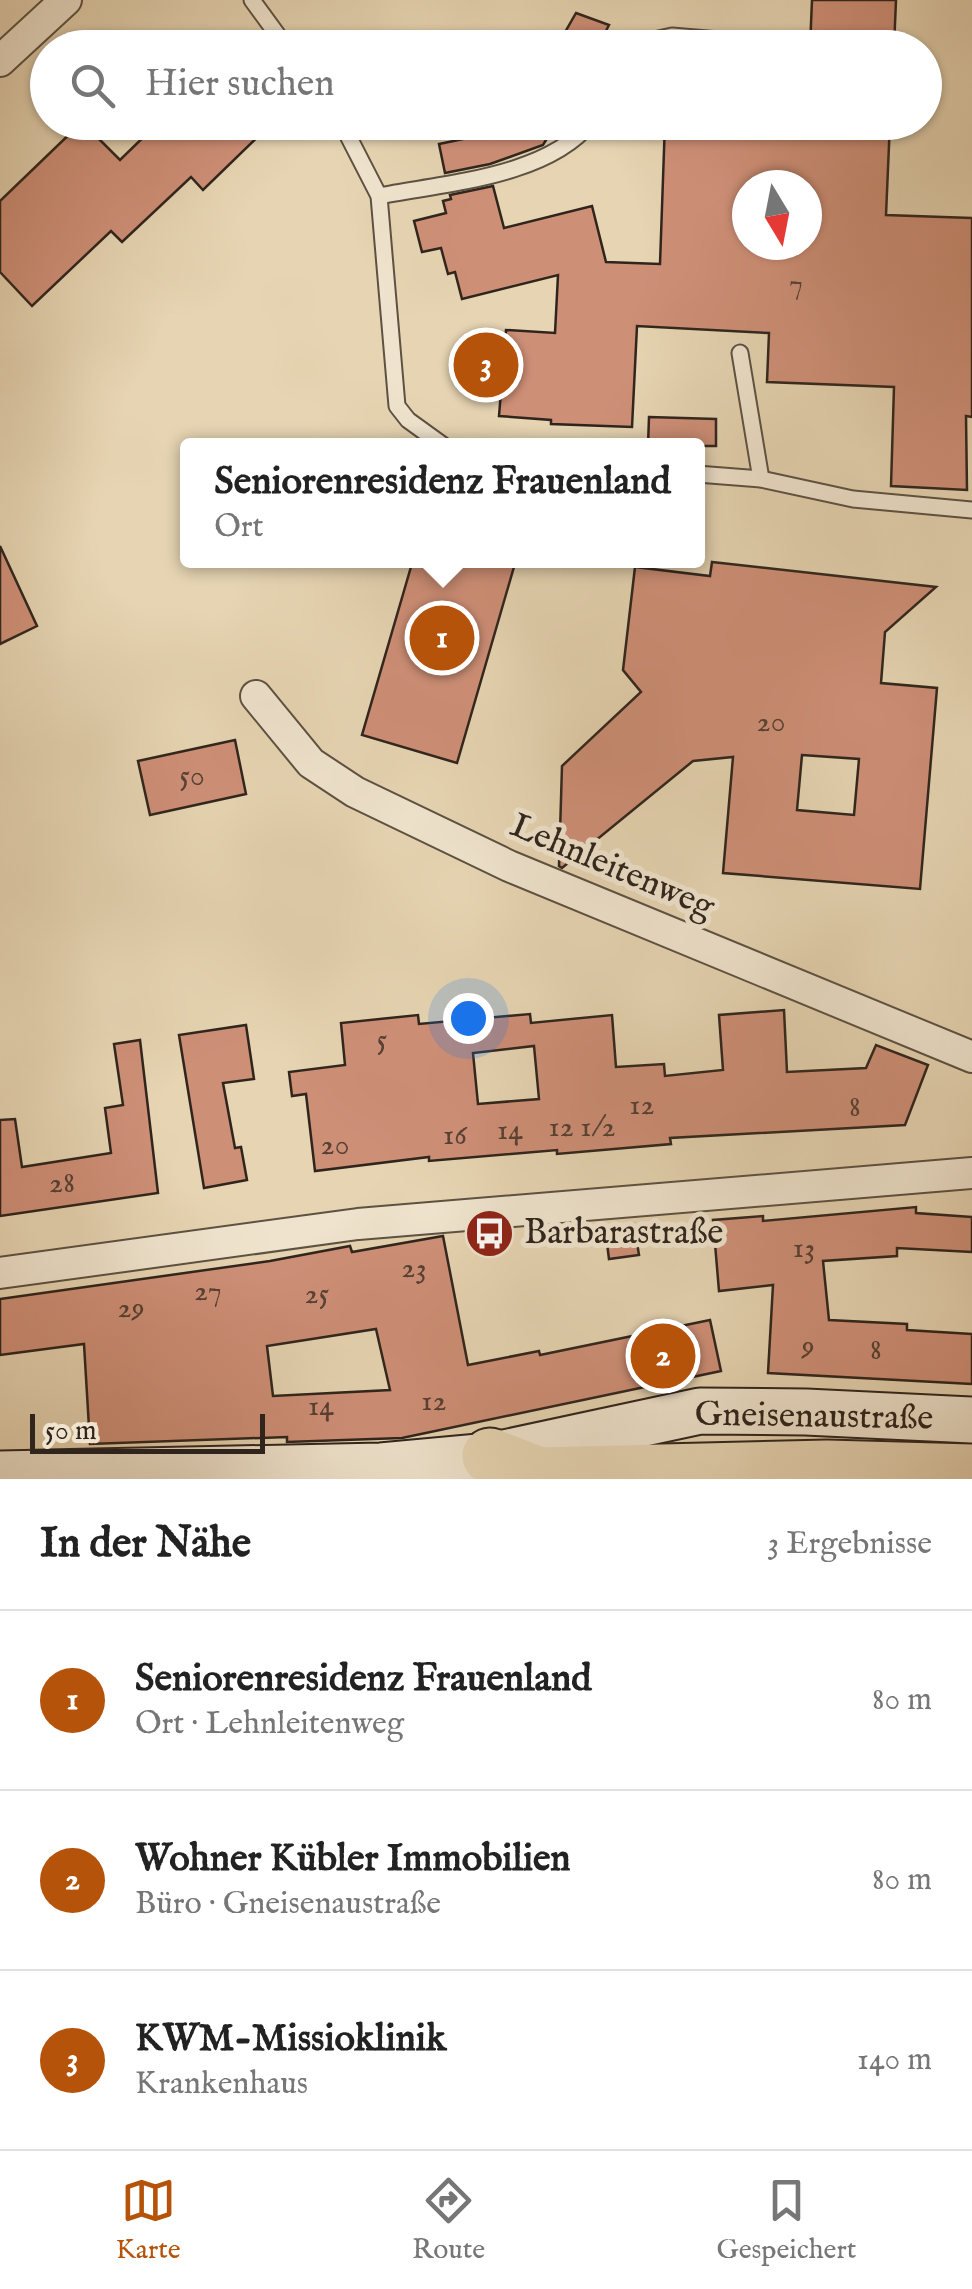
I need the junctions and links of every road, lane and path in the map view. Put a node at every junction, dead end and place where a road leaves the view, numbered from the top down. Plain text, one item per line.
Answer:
1 (66, 0) edge
2 (252, 0) edge
3 (33, 30) edge
4 (273, 30) edge
5 (30, 33) edge
6 (0, 60) edge
7 (350, 140) edge
8 (572, 140) edge
9 (379, 196) junction
10 (740, 352) dead end
11 (433, 438) edge
12 (705, 475) edge
13 (761, 480) junction
14 (972, 510) edge
15 (256, 696) dead end
16 (972, 1057) edge
17 (972, 1173) edge
18 (0, 1273) edge
19 (970, 1454) edge
20 (490, 1456) joint
21 (0, 1474) edge

1 - 3 street
2 - 4 lane
5 - 6 street
7 - 9 lane
8 - 9 lane
9 - 11 lane
10 - 13 lane
12 - 13 lane
13 - 14 lane
15 - 16 street, Lehnleitenweg
17 - 18 street
19 - 20 highway
20 - 21 street

